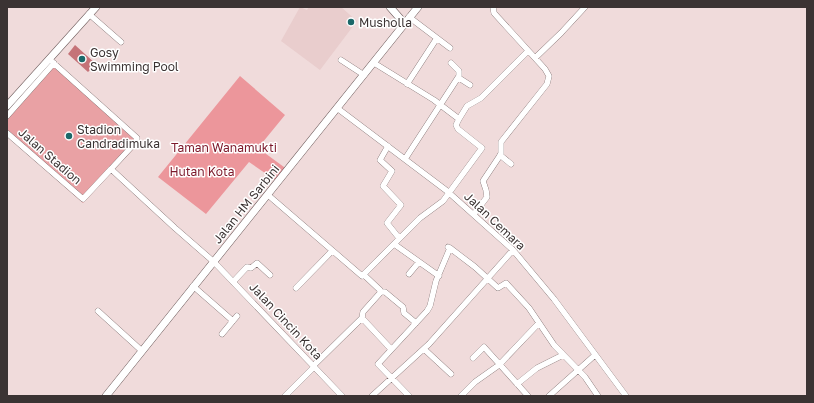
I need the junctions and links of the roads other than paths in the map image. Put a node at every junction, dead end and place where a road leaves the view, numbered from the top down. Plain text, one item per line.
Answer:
1 (96, 7) edge
2 (390, 7) edge
3 (418, 7) edge
4 (493, 7) edge
5 (585, 7) edge
6 (89, 14) junction
7 (407, 20) junction
8 (437, 38) junction
9 (121, 42) dead end
10 (450, 48) dead end
11 (528, 51) junction
12 (535, 58) junction
13 (341, 60) dead end
14 (51, 61) junction
15 (374, 62) junction
16 (451, 63) dead end
17 (364, 75) junction
18 (459, 78) junction
19 (407, 84) junction
20 (470, 85) dead end
21 (440, 104) junction
22 (7, 106) edge
23 (337, 108) junction
24 (7, 116) edge
25 (459, 119) junction
26 (7, 133) edge
27 (388, 146) junction
28 (500, 155) junction
29 (404, 159) junction
30 (512, 164) dead end
31 (111, 169) junction
32 (449, 194) junction
33 (268, 195) junction
34 (474, 214) junction
35 (399, 238) junction
36 (394, 244) junction
37 (332, 250) junction
38 (513, 250) junction
39 (214, 262) junction
40 (419, 262) junction
41 (409, 274) dead end
42 (270, 275) dead end
43 (364, 275) junction
44 (439, 276) junction
45 (487, 279) junction
46 (233, 282) junction
47 (193, 286) junction
48 (296, 288) dead end
49 (380, 292) junction
50 (98, 311) dead end
51 (362, 318) junction
52 (416, 323) junction
53 (538, 324) junction
54 (222, 334) dead end
55 (391, 349) junction
56 (424, 349) junction
57 (142, 351) junction
58 (563, 355) junction
59 (595, 355) junction
60 (473, 358) dead end
61 (499, 365) junction
62 (314, 367) junction
63 (579, 371) junction
64 (451, 374) dead end
65 (390, 378) junction
66 (517, 384) junction
67 (106, 396) edge
68 (285, 396) edge
69 (342, 396) edge
70 (372, 396) edge
71 (409, 396) edge
72 (461, 396) edge
73 (528, 396) edge
74 (549, 396) edge
75 (598, 396) edge
76 (626, 396) edge

1 - 6 main road
2 - 7 main road
3 - 7 main road, Jalan HM Sarbini
4 - 11 street
5 - 12 street
6 - 9 street
6 - 14 main road
7 - 8 street
7 - 15 main road, Jalan HM Sarbini
8 - 10 street
8 - 19 street
11 - 12 street
11 - 25 street
12 - 28 street
13 - 17 street
14 - 22 main road
14 - 24 street
14 - 31 street, Jalan Stadion
15 - 17 main road, Jalan HM Sarbini
15 - 19 street
16 - 18 street
17 - 23 main road, Jalan HM Sarbini
18 - 20 street
18 - 21 street
19 - 21 street
21 - 25 street
21 - 29 street
23 - 27 street, Jalan Cemara
23 - 33 main road, Jalan HM Sarbini
25 - 32 street
26 - 31 street, Jalan Stadion
27 - 29 street, Jalan Cemara
27 - 35 street
28 - 30 street
28 - 34 street
29 - 32 street, Jalan Cemara
31 - 39 street
32 - 34 street, Jalan Cemara
32 - 35 street
33 - 37 street
33 - 39 main road, Jalan HM Sarbini
34 - 38 street, Jalan Cemara
35 - 36 street
36 - 40 street
36 - 43 street
37 - 43 street
37 - 48 street
38 - 45 street
38 - 59 street, Jalan Cemara
39 - 46 street, Jalan Cincin Kota
39 - 47 main road, Jalan HM Sarbini
40 - 41 street
40 - 44 street
42 - 46 street
43 - 49 street
44 - 45 street
44 - 52 street
45 - 53 street
45 - 56 street
46 - 62 street, Jalan Cincin Kota
47 - 54 street
47 - 57 main road, Jalan HM Sarbini
49 - 51 street
49 - 52 street
50 - 57 street
51 - 55 street
51 - 62 street
52 - 55 street
53 - 58 street
53 - 61 street
55 - 65 street
56 - 64 street
56 - 65 street
57 - 67 main road, Jalan HM Sarbini
58 - 63 street
58 - 66 street
59 - 63 street
59 - 76 street, Jalan Cemara
60 - 61 street
61 - 66 street
61 - 72 street
62 - 68 street
62 - 69 street, Jalan Cincin Kota
63 - 74 street
63 - 75 street
65 - 70 street
65 - 71 street
66 - 73 street

